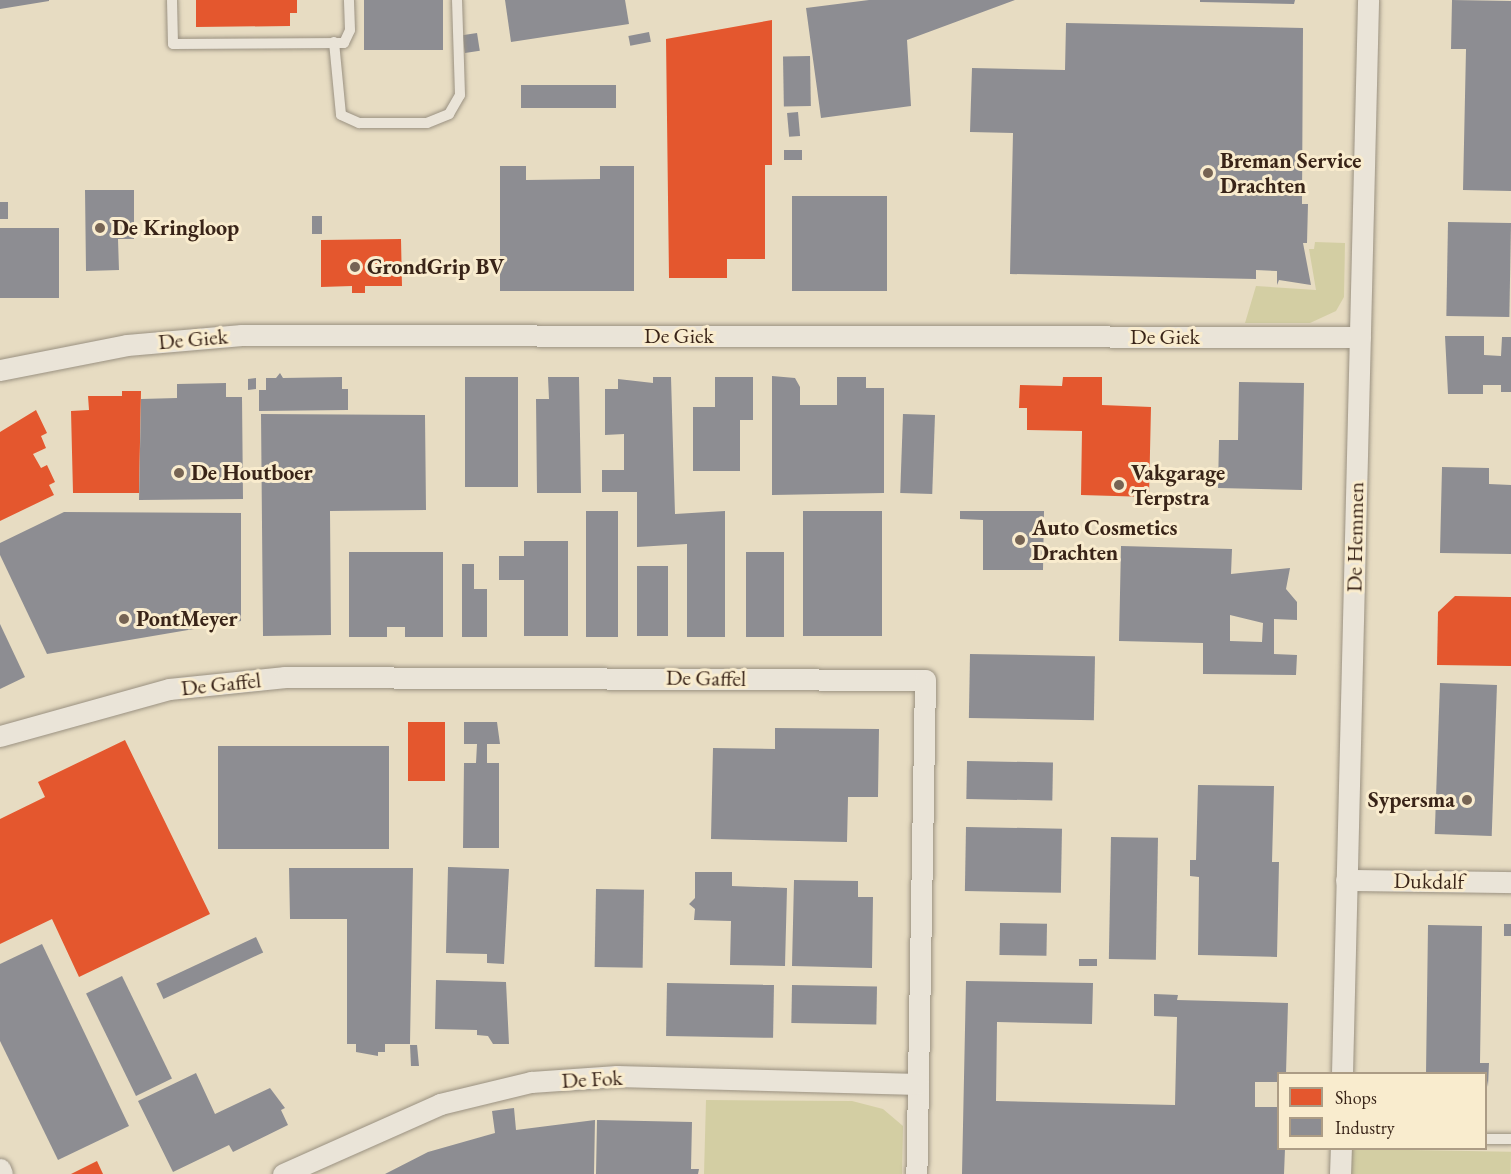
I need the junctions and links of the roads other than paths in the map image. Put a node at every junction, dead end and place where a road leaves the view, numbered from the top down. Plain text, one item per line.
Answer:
1 (172, 0) edge
2 (349, 0) edge
3 (457, 0) edge
4 (1368, 0) edge
5 (334, 42) junction
6 (1360, 337) junction
7 (0, 370) edge
8 (0, 736) edge
9 (1346, 880) junction
10 (1511, 882) edge
11 (1342, 1072) edge
12 (918, 1084) junction
13 (1487, 1139) edge
14 (1511, 1139) edge
15 (1341, 1150) edge
16 (0, 1169) edge
17 (2, 1174) edge
18 (283, 1174) edge
19 (916, 1174) edge
20 (1340, 1174) edge

1 - 5 lane
2 - 5 lane
3 - 5 lane
4 - 6 street, De Hemmen
6 - 7 street, De Giek
6 - 9 street, De Hemmen
8 - 12 street, De Gaffel
9 - 10 street, Dukdalf
9 - 11 street, De Hemmen
12 - 18 street, De Fok
12 - 19 street, De Gaffel
13 - 14 lane
15 - 20 street
16 - 17 street

